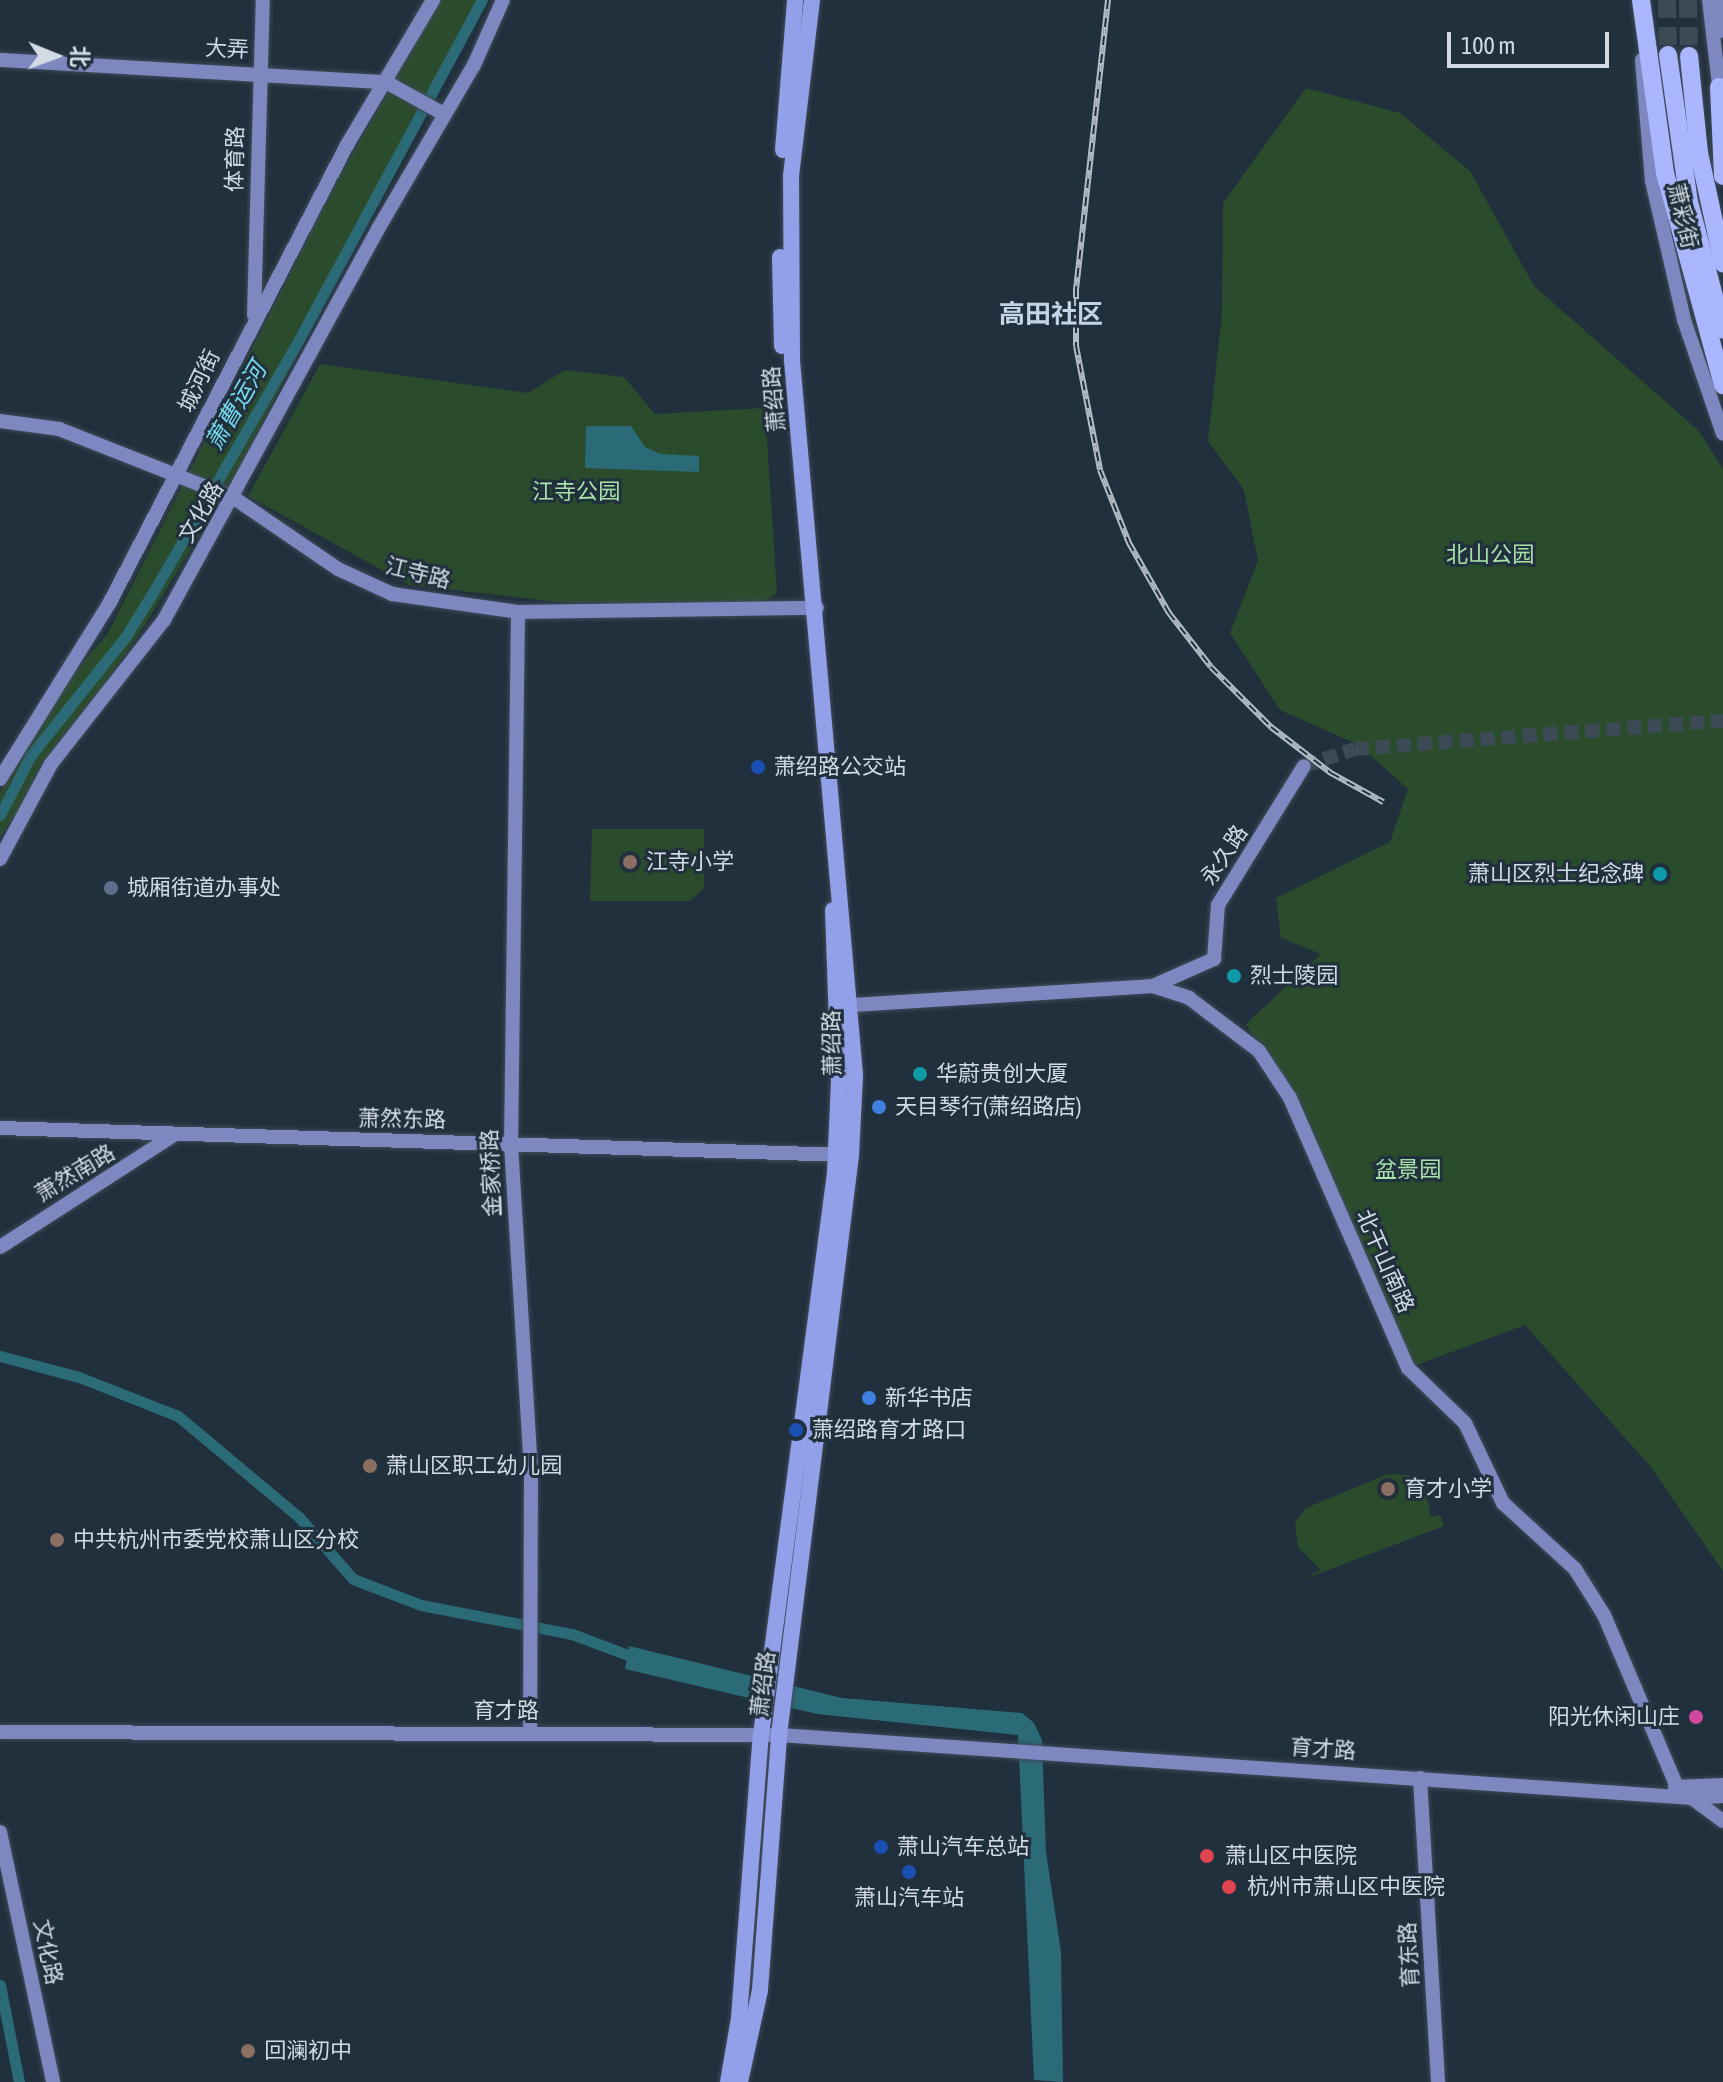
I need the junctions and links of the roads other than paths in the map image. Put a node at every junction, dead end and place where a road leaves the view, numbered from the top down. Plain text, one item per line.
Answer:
1 (263, 0) edge
2 (433, 0) edge
3 (503, 0) edge
4 (795, 0) edge
5 (812, 0) edge
6 (1640, 0) edge
7 (1709, 0) edge
8 (1722, 0) edge
9 (1668, 55) tunnel mouth
10 (1689, 56) tunnel mouth
11 (0, 60) edge
12 (259, 72) junction
13 (391, 86) junction
14 (1719, 87) junction
15 (444, 114) junction
16 (1723, 118) edge
17 (1723, 176) edge
18 (1723, 263) edge
19 (254, 320) junction
20 (1723, 330) edge
21 (1723, 385) edge
22 (0, 421) edge
23 (1723, 434) edge
24 (170, 473) junction
25 (234, 498) junction
26 (812, 608) junction
27 (518, 612) junction
28 (1304, 766) tunnel mouth
29 (0, 779) edge
30 (0, 859) edge
31 (1153, 986) junction
32 (853, 1005) junction
33 (0, 1128) edge
34 (172, 1136) junction
35 (511, 1144) junction
36 (844, 1155) junction
37 (0, 1247) edge
38 (0, 1732) edge
39 (530, 1732) junction
40 (770, 1735) junction
41 (1420, 1778) junction
42 (1723, 1785) edge
43 (1677, 1787) junction
44 (1583, 1789) junction
45 (1723, 1796) edge
46 (1693, 1798) junction
47 (1723, 1821) edge
48 (0, 1832) edge
49 (53, 2082) edge
50 (728, 2082) edge
51 (740, 2082) edge
52 (1438, 2082) edge

1 - 12 street, 体育路
2 - 13 street, 城河街
3 - 15 street, 文化路
4 - 26 main road
5 - 26 main road, 萧绍路
6 - 21 highway
6 - 23 street, 萧彩街
7 - 14 street
8 - 14 street
9 - 20 highway
10 - 18 highway
11 - 12 street, 大弄
12 - 13 street, 大弄
12 - 19 street, 体育路
13 - 15 street, 大弄
13 - 19 street, 城河街
14 - 16 street
14 - 17 highway
15 - 25 street, 文化路
19 - 24 street, 城河街
22 - 24 street, 江寺路
24 - 25 street, 江寺路
24 - 29 street, 城河街
25 - 27 street, 江寺路
25 - 30 street, 文化路
26 - 27 street, 江寺路
26 - 32 main road, 萧绍路
26 - 36 main road
27 - 35 street, 金家桥路
28 - 31 street, 永久路
31 - 32 street, 北干山南路
31 - 43 street, 北干山南路
32 - 36 main road, 萧绍路
33 - 34 street, 萧然东路
34 - 35 street, 萧然东路
34 - 37 street, 萧然南路
35 - 36 street, 萧然东路
35 - 39 street, 金家桥路
36 - 40 main road, 萧绍路
38 - 39 street, 育才路
39 - 40 street, 育才路
40 - 41 street, 育才路
40 - 50 main road
40 - 51 main road, 萧绍路
41 - 44 street, 育才路
41 - 52 street, 育东路
42 - 43 street, 育才路
43 - 44 street, 育才路
43 - 46 street
44 - 46 street, 育才路
45 - 46 street, 育才路
46 - 47 street
48 - 49 street, 文化路

